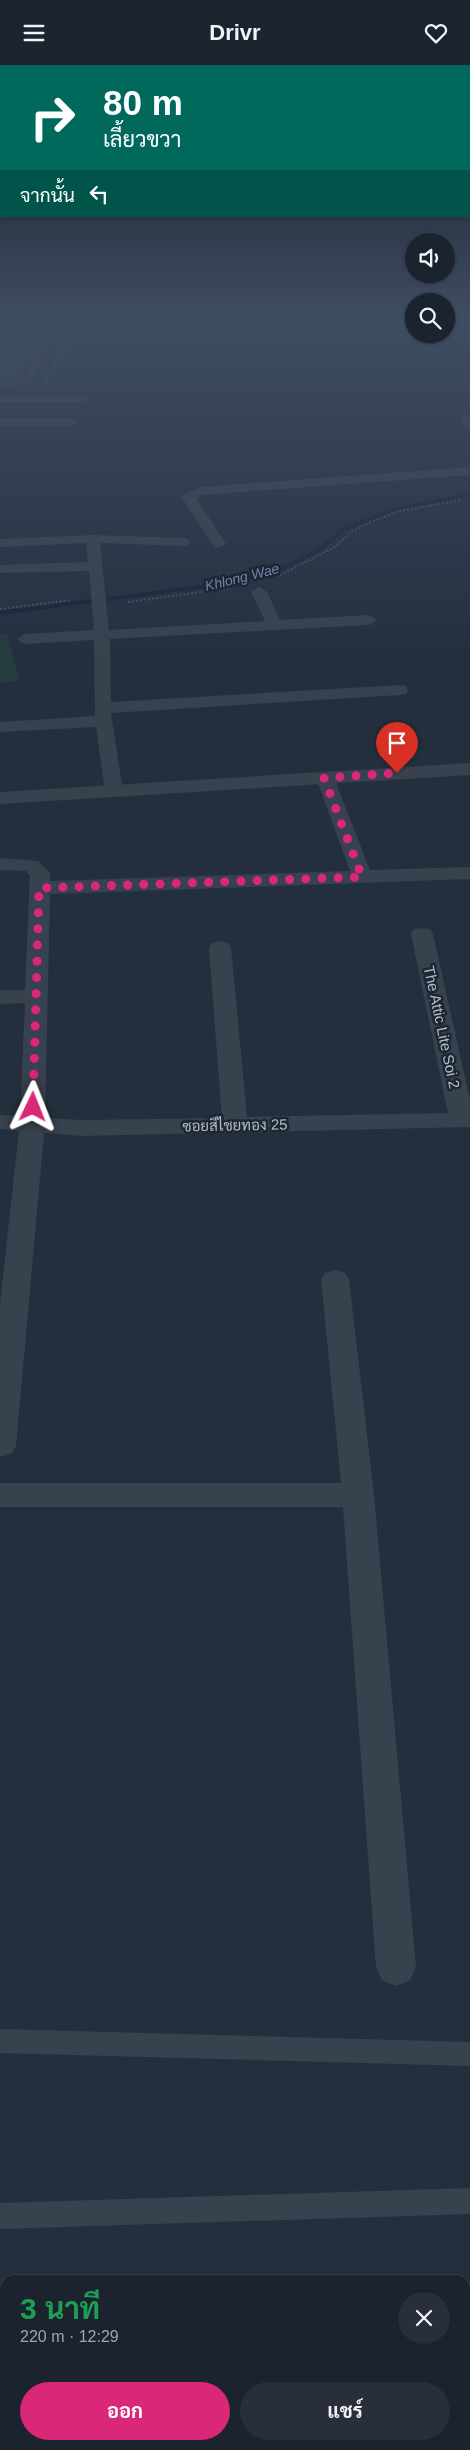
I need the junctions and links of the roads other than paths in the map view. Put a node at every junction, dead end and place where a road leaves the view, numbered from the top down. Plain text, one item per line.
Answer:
1 (470, 471) edge
2 (93, 539) junction
3 (185, 542) dead end
4 (0, 543) edge
5 (219, 544) dead end
6 (96, 566) junction
7 (0, 569) edge
8 (259, 593) dead end
9 (369, 620) dead end
10 (275, 625) junction
11 (102, 635) junction
12 (25, 639) dead end
13 (400, 691) dead end
14 (103, 714) junction
15 (0, 727) edge
16 (470, 769) edge
17 (324, 778) junction
18 (114, 791) junction
19 (0, 798) edge
20 (0, 864) edge
21 (470, 873) edge
22 (362, 877) junction
23 (39, 888) junction
24 (422, 934) dead end
25 (220, 948) dead end
26 (0, 997) edge
27 (36, 997) junction
28 (466, 1120) edge
29 (0, 1123) edge
30 (32, 1125) junction
31 (235, 1125) junction
32 (10, 1261) edge
33 (335, 1279) dead end
34 (0, 1446) edge
35 (0, 1495) edge
36 (358, 1495) junction
37 (396, 1967) dead end
38 (0, 2041) edge
39 (470, 2054) edge
40 (470, 2201) edge
41 (0, 2216) edge

1 - 5 street
2 - 3 street
2 - 4 street
2 - 6 street
6 - 7 street
6 - 11 street
8 - 10 street
9 - 10 street
10 - 11 street
11 - 12 street
11 - 14 street
13 - 14 street
14 - 15 street
14 - 18 street
16 - 17 street
17 - 18 street
17 - 22 street
18 - 19 street
20 - 23 street
21 - 22 street
22 - 23 street
23 - 27 street
24 - 28 street, The Attic Lite Soi 2
25 - 31 street
26 - 27 street
27 - 30 street
28 - 31 street, ซอยสีไชยทอง 25
29 - 30 street, ซอยสีไชยทอง 25
30 - 31 street, ซอยสีไชยทอง 25
30 - 32 street
32 - 34 street
33 - 36 street
35 - 36 street
36 - 37 street
38 - 39 lane
40 - 41 lane

